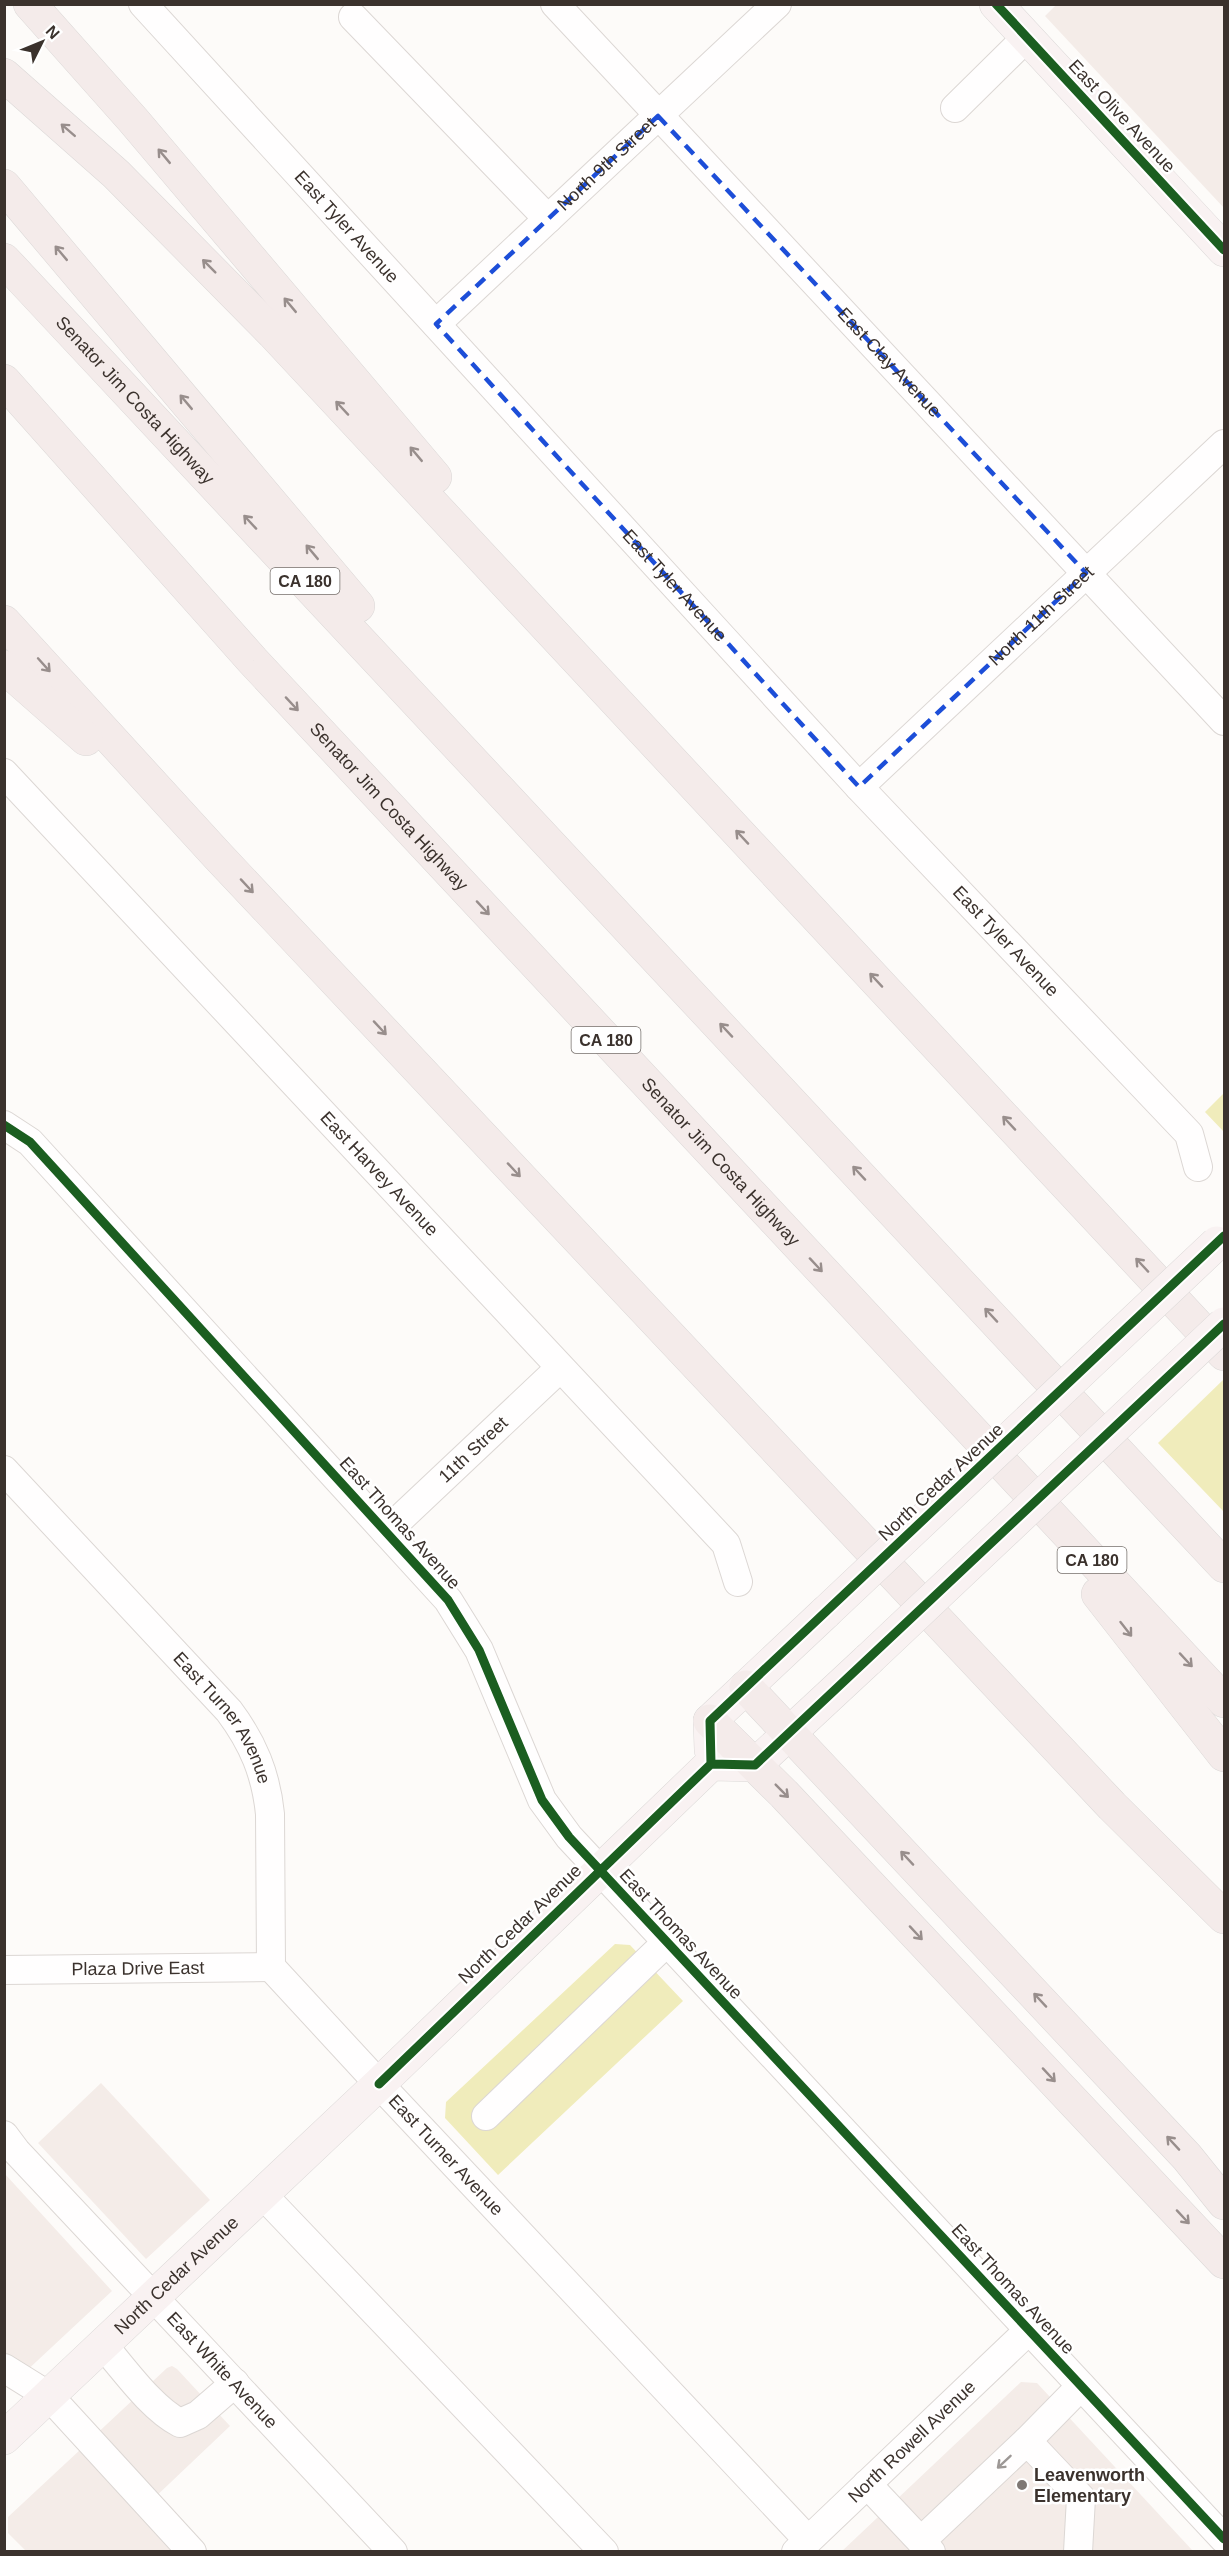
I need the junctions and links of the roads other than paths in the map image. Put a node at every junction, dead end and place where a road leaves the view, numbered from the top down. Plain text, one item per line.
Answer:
1 (30, 4) edge
2 (143, 4) edge
3 (555, 4) edge
4 (777, 4) edge
5 (996, 4) edge
6 (353, 17) dead end
7 (1027, 37) junction
8 (4, 75) edge
9 (955, 108) dead end
10 (658, 116) junction
11 (4, 186) edge
12 (548, 219) junction
13 (1224, 250) edge
14 (4, 260) edge
15 (436, 324) junction
16 (4, 381) edge
17 (4, 416) edge
18 (1224, 444) edge
19 (1086, 573) junction
20 (4, 622) edge
21 (252, 661) junction
22 (4, 666) edge
23 (1224, 721) edge
24 (4, 773) edge
25 (859, 787) junction
26 (711, 804) junction
27 (217, 855) junction
28 (606, 902) junction
29 (4, 1125) edge
30 (1198, 1167) dead end
31 (1221, 1240) edge
32 (1224, 1324) edge
33 (1224, 1354) edge
34 (1031, 1358) junction
35 (560, 1368) junction
36 (959, 1418) junction
37 (4, 1470) edge
38 (386, 1532) junction
39 (1224, 1543) edge
40 (1224, 1566) edge
41 (738, 1582) dead end
42 (746, 1687) junction
43 (1224, 1701) edge
44 (710, 1721) junction
45 (790, 1733) junction
46 (1224, 1755) edge
47 (711, 1764) junction
48 (755, 1765) junction
49 (600, 1870) junction
50 (1224, 1917) edge
51 (667, 1942) junction
52 (272, 1967) junction
53 (4, 1970) edge
54 (379, 2084) junction
55 (486, 2116) dead end
56 (4, 2135) edge
57 (262, 2194) junction
58 (1224, 2203) edge
59 (1224, 2262) edge
60 (153, 2296) junction
61 (1029, 2330) junction
62 (103, 2345) junction
63 (4, 2368) edge
64 (235, 2383) junction
65 (1081, 2386) junction
66 (49, 2396) junction
67 (4, 2438) edge
68 (1027, 2441) junction
69 (867, 2484) junction
70 (1224, 2540) edge
71 (802, 2546) edge
72 (926, 2546) edge
73 (192, 2552) edge
74 (393, 2552) edge
75 (604, 2552) edge
76 (1078, 2552) edge

26 -> 1 highway
2 - 15 street, East Tyler Avenue
3 - 10 street, East Clay Avenue
4 - 10 street, North 9th Street
5 - 7 main road, East Olive Avenue
6 - 12 street
7 - 9 street
7 - 13 main road, East Olive Avenue
26 -> 8 highway
10 - 12 street, North 9th Street
10 - 19 street, East Clay Avenue
28 -> 11 highway
12 - 15 street, North 9th Street
28 -> 14 highway, Senator Jim Costa Highway / CA 180
15 - 25 street, East Tyler Avenue
16 - 21 highway, Senator Jim Costa Highway / CA 180
17 - 21 highway
18 - 19 street, North 11th Street
19 - 23 street, East Clay Avenue
19 - 25 street, North 11th Street
20 -> 27 highway
21 -> 36 highway, Senator Jim Costa Highway / CA 180
22 - 27 highway
24 - 35 street, East Harvey Avenue
25 - 30 street, East Tyler Avenue
33 -> 26 highway
27 -> 50 highway
34 -> 28 highway, Senator Jim Costa Highway / CA 180
29 - 38 street, East Thomas Avenue
31 - 42 main road, North Cedar Avenue, bridge
32 - 45 main road, bridge
34 - 39 highway
34 - 40 highway, Senator Jim Costa Highway / CA 180
35 - 38 street, 11th Street
35 - 41 street, East Harvey Avenue
36 -> 43 highway, Senator Jim Costa Highway / CA 180
36 -> 46 highway
37 - 52 street, East Turner Avenue
38 - 49 street, East Thomas Avenue
42 - 44 main road, North Cedar Avenue
42 - 45 highway
44 - 47 main road
44 - 48 highway
45 - 48 main road
58 -> 45 highway
47 - 48 main road
47 - 49 main road, North Cedar Avenue
48 -> 59 highway
49 - 51 street, East Thomas Avenue
49 - 54 main road, North Cedar Avenue
51 - 55 street
51 - 61 street, East Thomas Avenue
52 - 53 street, Plaza Drive East
52 - 54 street, East Turner Avenue
54 - 57 main road, North Cedar Avenue
54 - 71 street, East Turner Avenue
56 - 60 street, East White Avenue
57 - 60 main road, North Cedar Avenue
57 - 75 street
60 - 62 main road, North Cedar Avenue
60 - 64 street, East White Avenue
61 - 65 street, East Thomas Avenue
61 - 69 street, North Rowell Avenue
62 - 64 street
62 - 66 main road, North Cedar Avenue
63 - 66 street
64 - 74 street, East White Avenue
65 - 68 street
65 - 70 street, East Thomas Avenue
66 - 67 main road, North Cedar Avenue
66 - 73 street
68 -> 72 street
68 - 76 street
69 - 71 street, North Rowell Avenue
69 - 72 street

